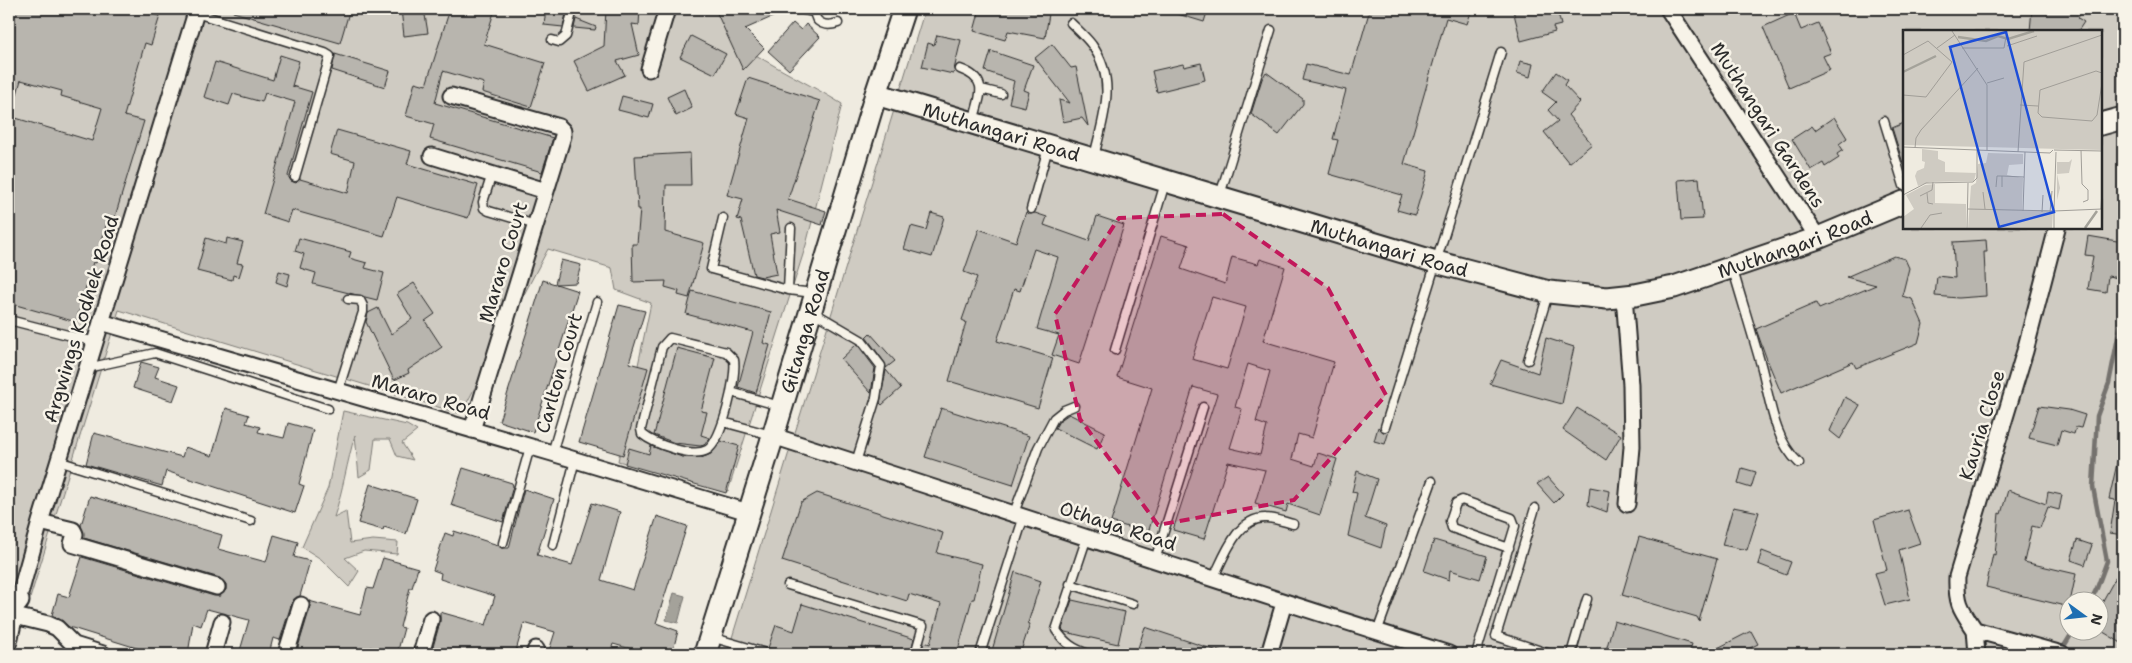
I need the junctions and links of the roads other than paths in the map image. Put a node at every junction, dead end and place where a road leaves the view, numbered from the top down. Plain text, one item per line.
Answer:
1 (573, 9) edge
2 (667, 9) edge
3 (800, 9) edge
4 (904, 9) edge
5 (1668, 9) edge
6 (197, 11) edge
7 (815, 11) edge
8 (838, 23) dead end
9 (1071, 23) dead end
10 (1271, 30) dead end
11 (552, 40) dead end
12 (1501, 52) dead end
13 (648, 69) dead end
14 (960, 69) dead end
15 (981, 89) junction
16 (876, 94) junction
17 (1001, 94) dead end
18 (451, 96) dead end
19 (2123, 118) edge
20 (1884, 121) dead end
21 (974, 122) junction
22 (2102, 124) edge
23 (1049, 146) junction
24 (432, 156) dead end
25 (1093, 159) junction
26 (492, 174) junction
27 (295, 177) dead end
28 (1165, 181) junction
29 (1903, 183) edge
30 (546, 191) junction
31 (1219, 197) junction
32 (1903, 202) edge
33 (1031, 209) dead end
34 (723, 218) dead end
35 (536, 225) junction
36 (791, 228) dead end
37 (2057, 229) edge
38 (1818, 238) junction
39 (1436, 262) junction
40 (1732, 268) junction
41 (788, 290) junction
42 (1549, 292) junction
43 (1624, 296) junction
44 (348, 299) dead end
45 (597, 302) dead end
46 (814, 302) junction
47 (9, 320) edge
48 (101, 322) junction
49 (95, 342) junction
50 (1115, 350) dead end
51 (1528, 360) dead end
52 (87, 368) junction
53 (338, 391) junction
54 (731, 392) junction
55 (1074, 406) dead end
56 (782, 407) junction
57 (1203, 407) dead end
58 (328, 409) dead end
59 (723, 422) junction
60 (1385, 427) dead end
61 (472, 430) junction
62 (774, 436) junction
63 (530, 447) junction
64 (552, 453) junction
65 (575, 460) junction
66 (58, 461) junction
67 (856, 462) junction
68 (1799, 463) dead end
69 (1432, 481) dead end
70 (1627, 504) dead end
71 (1535, 508) dead end
72 (748, 512) junction
73 (1019, 514) junction
74 (251, 521) dead end
75 (40, 522) junction
76 (1293, 524) dead end
77 (1087, 537) junction
78 (503, 543) dead end
79 (553, 545) dead end
80 (1509, 548) junction
81 (1155, 560) junction
82 (1213, 579) junction
83 (788, 584) dead end
84 (1070, 584) junction
85 (217, 586) dead end
86 (1587, 599) dead end
87 (1284, 603) junction
88 (1133, 604) dead end
89 (300, 606) dead end
90 (14, 608) edge
91 (431, 619) dead end
92 (222, 622) dead end
93 (1975, 630) junction
94 (1377, 632) junction
95 (9, 642) edge
96 (706, 650) edge
97 (103, 654) edge
98 (213, 654) edge
99 (286, 654) edge
100 (421, 654) edge
101 (769, 654) edge
102 (915, 654) edge
103 (980, 654) edge
104 (1089, 654) edge
105 (1268, 654) edge
106 (1449, 654) edge
107 (1476, 654) edge
108 (1550, 654) edge
109 (1571, 654) edge
110 (1976, 654) edge
111 (2062, 654) edge

1 - 11 lane
2 - 13 street
3 - 7 lane
4 - 16 street, Gitanga Road
5 - 38 street, Muthangari Gardens
6 - 27 lane
6 - 48 street, Argwings Kodhek Road
7 - 8 lane
9 - 25 lane
10 - 31 lane
12 - 39 lane
14 - 15 lane
15 - 17 lane
15 - 21 lane
16 - 21 street, Muthangari Road
16 - 46 street, Gitanga Road
18 - 30 street
19 - 22 street
20 - 29 lane
21 - 23 street, Muthangari Road
23 - 25 street, Muthangari Road
23 - 33 lane
24 - 26 street, Mararo Court
25 - 28 street, Muthangari Road
26 - 30 street, Mararo Court
26 - 35 lane
28 - 31 street, Muthangari Road
28 - 50 lane
30 - 35 street, Mararo Court
31 - 39 street, Muthangari Road
32 - 38 street, Muthangari Road
34 - 41 lane
35 - 61 street, Mararo Court
36 - 41 lane
37 - 93 street, Kauria Close
38 - 40 street, Muthangari Road
39 - 42 street, Muthangari Road
39 - 60 lane
40 - 43 street, Muthangari Road
40 - 68 lane
41 - 46 lane
42 - 43 street, Muthangari Road
42 - 51 lane
43 - 70 street
44 - 53 lane
45 - 64 lane, Carlton Court
46 - 56 street, Gitanga Road
46 - 67 lane
47 - 49 lane
48 - 49 street, Argwings Kodhek Road
48 - 53 street, Mararo Road
49 - 52 street, Argwings Kodhek Road
52 - 58 lane
52 - 66 street, Argwings Kodhek Road
53 - 61 street, Mararo Road
54 - 56 lane
54 - 59 lane
54 - 59 lane
55 - 73 lane
56 - 62 street, Gitanga Road
57 - 81 lane
59 - 62 lane
61 - 63 street, Mararo Road
62 - 67 street, Othaya Road
62 - 72 street, Gitanga Road
63 - 64 street, Mararo Road
63 - 78 lane
64 - 65 street, Mararo Road
65 - 72 street, Mararo Road
65 - 79 lane
66 - 74 lane
66 - 75 street, Argwings Kodhek Road
67 - 73 street, Othaya Road
69 - 94 lane
71 - 108 lane
72 - 96 street, Gitanga Road
73 - 77 street, Othaya Road
73 - 103 lane
75 - 85 street
75 - 90 street, Argwings Kodhek Road
76 - 82 lane
77 - 81 street, Othaya Road
77 - 84 lane
80 - 80 lane
80 - 107 lane
81 - 82 street, Othaya Road
82 - 87 street, Othaya Road
83 - 102 lane
84 - 88 lane
84 - 104 lane
86 - 109 lane
87 - 94 street, Othaya Road
87 - 105 street
89 - 99 street
90 - 95 street, Argwings Kodhek Road
90 - 97 street
91 - 100 street
92 - 98 street
93 - 110 street
93 - 111 street
94 - 106 street, Othaya Road
96 - 101 lane

